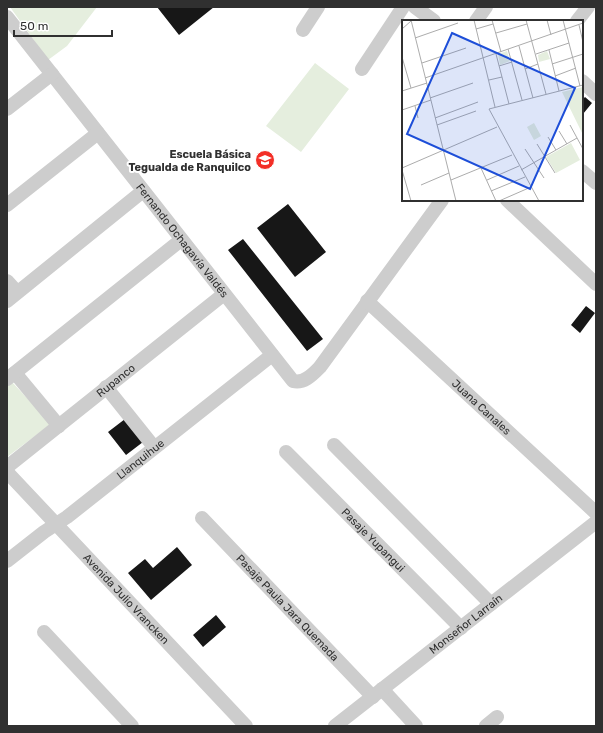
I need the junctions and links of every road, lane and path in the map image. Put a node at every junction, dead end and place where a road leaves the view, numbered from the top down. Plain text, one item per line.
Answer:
1 (318, 7) edge
2 (403, 7) edge
3 (415, 7) edge
4 (486, 7) edge
5 (588, 7) edge
6 (7, 17) edge
7 (433, 20) edge
8 (477, 20) edge
9 (578, 20) edge
10 (303, 30) dead end
11 (362, 69) dead end
12 (52, 74) junction
13 (583, 82) edge
14 (596, 94) edge
15 (7, 109) edge
16 (98, 133) junction
17 (583, 172) edge
18 (596, 183) edge
19 (143, 191) junction
20 (441, 201) edge
21 (508, 201) edge
22 (7, 205) edge
23 (181, 240) junction
24 (7, 281) edge
25 (596, 284) edge
26 (224, 294) junction
27 (12, 297) edge
28 (367, 301) junction
29 (272, 356) junction
30 (11, 376) edge
31 (106, 387) junction
32 (59, 426) junction
33 (334, 445) dead end
34 (154, 447) junction
35 (286, 452) dead end
36 (7, 467) edge
37 (7, 472) edge
38 (596, 513) edge
39 (202, 518) dead end
40 (596, 522) edge
41 (56, 524) junction
42 (7, 561) edge
43 (491, 604) junction
44 (460, 628) junction
45 (44, 632) dead end
46 (377, 693) junction
47 (497, 717) dead end
48 (132, 726) edge
49 (246, 726) edge
50 (335, 726) edge
51 (416, 726) edge
52 (486, 726) edge

1 - 10 street
2 - 11 street
3 - 7 street
4 - 8 street
5 - 9 street
6 - 12 street, Fernando Ochagavía Valdés
12 - 15 street
12 - 16 street, Fernando Ochagavía Valdés
13 - 14 street
16 - 19 street, Fernando Ochagavía Valdés
16 - 22 street
17 - 18 street
19 - 23 street, Fernando Ochagavía Valdés
19 - 27 street
20 - 28 street
21 - 25 street
23 - 26 street, Fernando Ochagavía Valdés
23 - 30 street
24 - 27 street
26 - 29 street, Fernando Ochagavía Valdés
26 - 31 street, Rupanco
28 - 29 street, Fernando Ochagavía Valdés
28 - 38 street, Juana Canales
29 - 34 street, Llanquihue
30 - 32 street
31 - 32 street, Rupanco
31 - 34 street
32 - 36 street, Rupanco
33 - 43 street
34 - 41 street, Llanquihue
35 - 44 street, Pasaje Yupangui
37 - 41 street, Avenida Julio Vrancken
39 - 46 street, Pasaje Paula Jara Quemada
40 - 43 street, Monseñor Larraín
41 - 42 street, Llanquihue
41 - 49 street, Avenida Julio Vrancken
43 - 44 street, Monseñor Larraín
44 - 46 street, Monseñor Larraín
45 - 48 street
46 - 50 street, Monseñor Larraín
46 - 51 street, Pasaje Paula Jara Quemada
47 - 52 street

